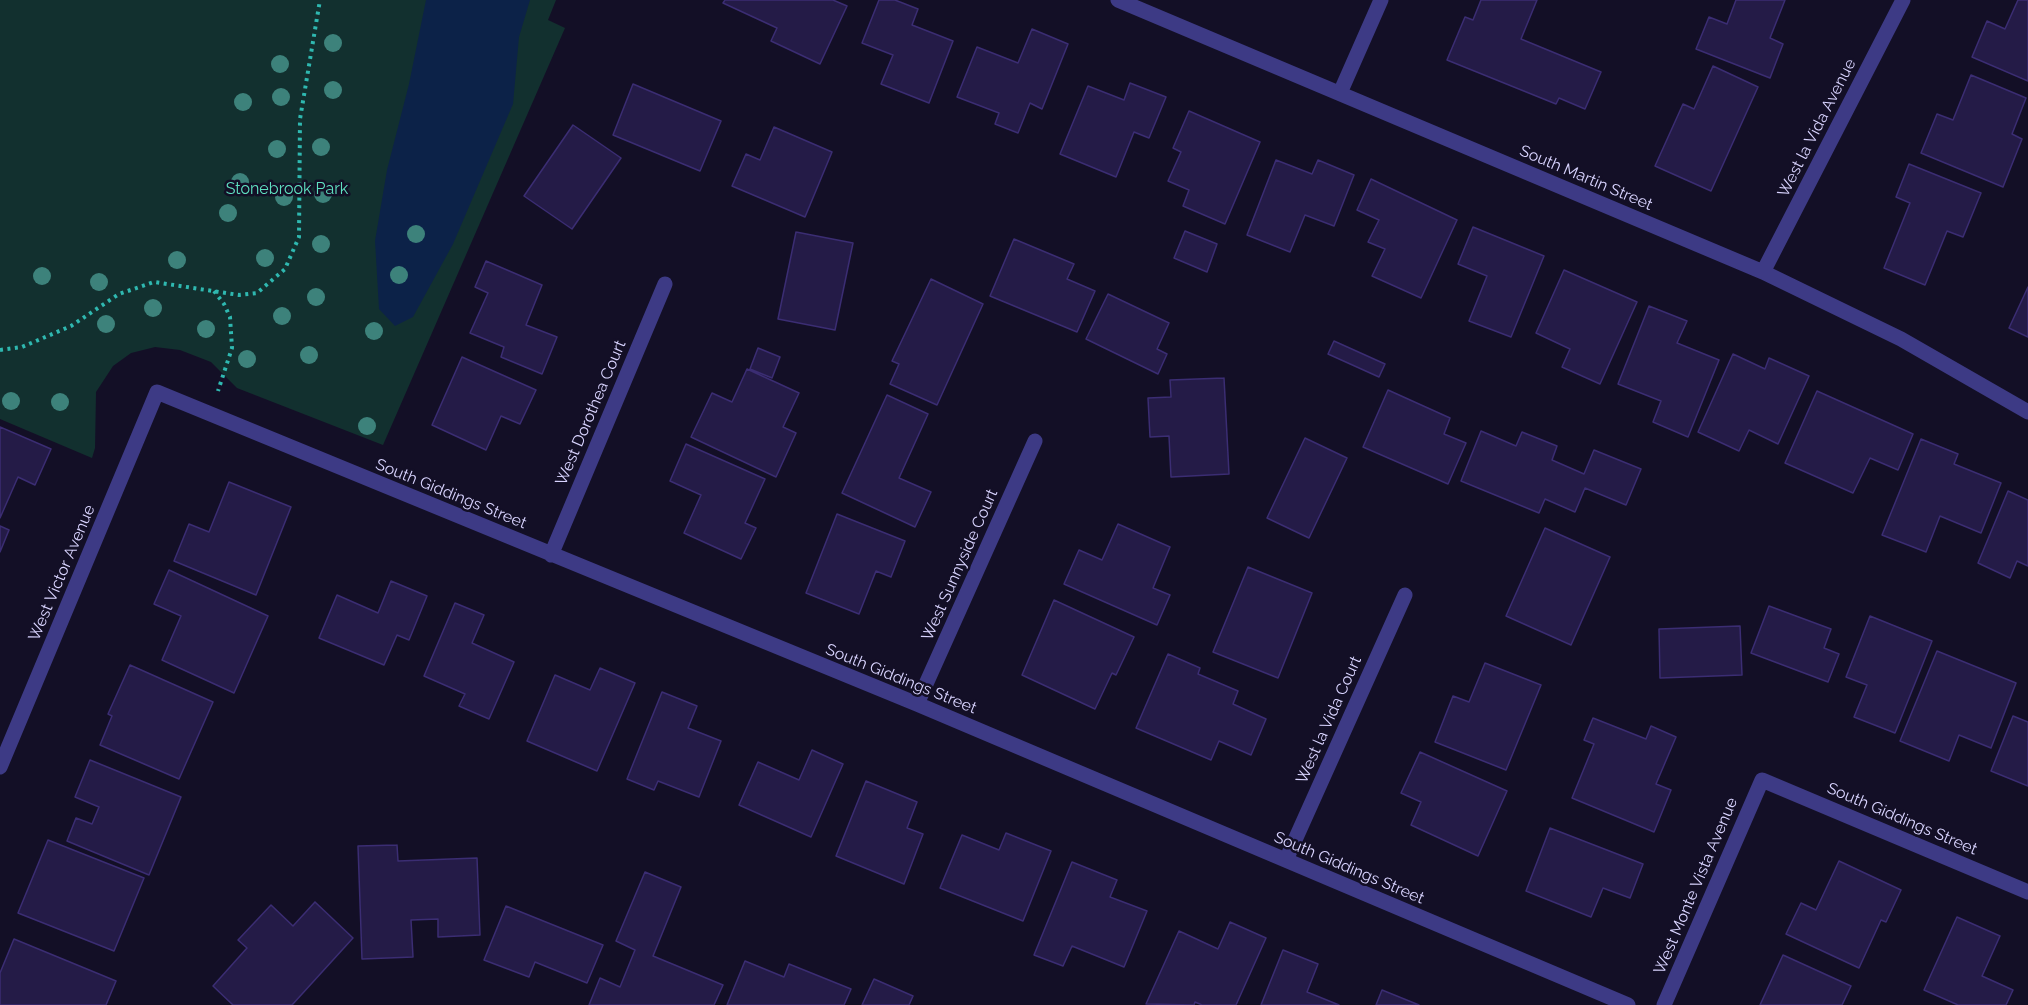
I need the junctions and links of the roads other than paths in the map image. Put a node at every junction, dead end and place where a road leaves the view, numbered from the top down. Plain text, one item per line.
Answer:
1 (1118, 0) edge
2 (1382, 0) edge
3 (1903, 0) edge
4 (1340, 93) junction
5 (1763, 272) junction
6 (665, 284) dead end
7 (157, 392) joint
8 (2028, 412) edge
9 (1035, 441) dead end
10 (551, 555) junction
11 (1405, 595) dead end
12 (917, 704) junction
13 (0, 767) edge
14 (1762, 780) joint
15 (1286, 860) junction
16 (2028, 892) edge
17 (1628, 1005) edge
18 (1664, 1005) edge

1 - 4 street, South Martin Street
2 - 4 street
3 - 5 street, West la Vida Avenue
4 - 5 street, South Martin Street
5 - 8 street, South Martin Street
6 - 10 street, West Dorothea Court
7 - 10 street, South Giddings Street
7 - 13 street, West Victor Avenue
9 - 12 street, West Sunnyside Court
10 - 12 street, South Giddings Street
11 - 15 street, West la Vida Court
12 - 15 street, South Giddings Street
14 - 16 street, South Giddings Street
14 - 18 street, West Monte Vista Avenue
15 - 17 street, South Giddings Street

